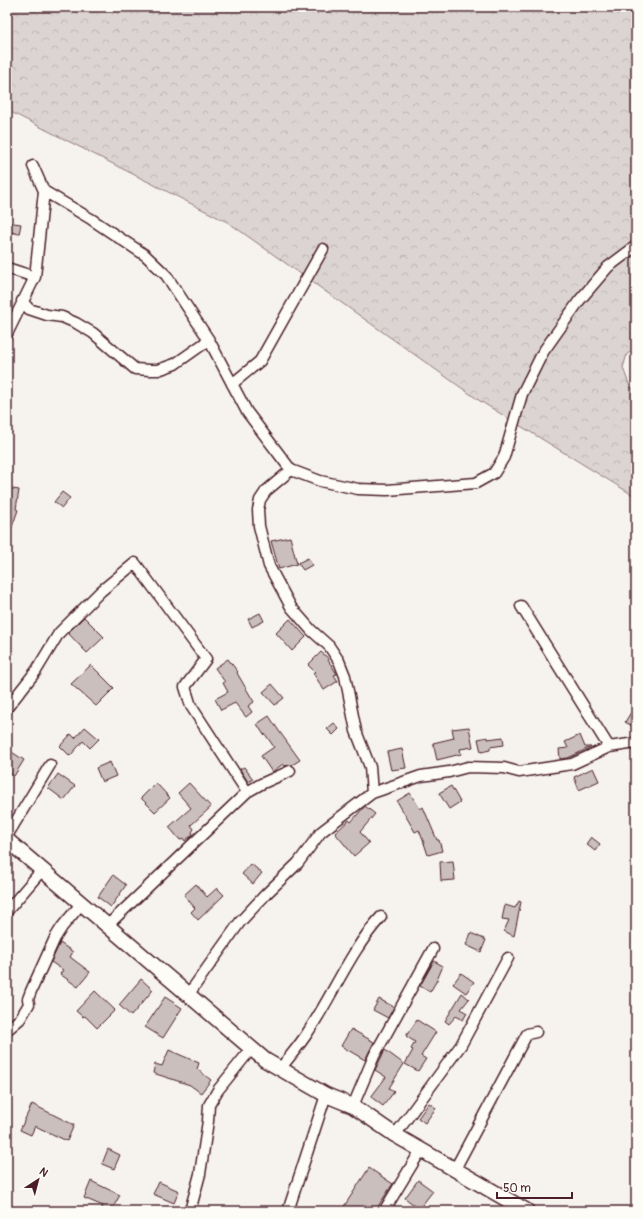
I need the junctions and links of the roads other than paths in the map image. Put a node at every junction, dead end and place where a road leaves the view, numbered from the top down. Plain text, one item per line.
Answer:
1 (34, 166) dead end
2 (44, 191) junction
3 (636, 246) edge
4 (323, 248) dead end
5 (7, 268) edge
6 (35, 277) junction
7 (22, 301) junction
8 (7, 334) edge
9 (209, 340) junction
10 (232, 384) junction
11 (291, 470) junction
12 (521, 606) dead end
13 (7, 708) edge
14 (636, 742) edge
15 (609, 747) junction
16 (50, 765) dead end
17 (290, 771) dead end
18 (247, 792) junction
19 (372, 793) junction
20 (7, 836) edge
21 (7, 840) edge
22 (42, 870) junction
23 (81, 904) junction
24 (7, 911) edge
25 (381, 917) dead end
26 (108, 925) junction
27 (433, 949) dead end
28 (508, 958) dead end
29 (188, 995) junction
30 (7, 1030) edge
31 (536, 1032) dead end
32 (251, 1049) junction
33 (280, 1069) junction
34 (326, 1095) junction
35 (353, 1106) junction
36 (395, 1135) junction
37 (421, 1150) junction
38 (455, 1169) junction
39 (523, 1210) edge
40 (190, 1211) edge
41 (288, 1211) edge
42 (384, 1211) edge

1 - 2 street
2 - 6 street
2 - 9 street
3 - 11 street
4 - 10 street
5 - 6 street
6 - 7 street
7 - 8 street
7 - 9 street
9 - 10 street
10 - 11 street
11 - 19 street
12 - 15 street
13 - 18 street
14 - 15 street
15 - 19 street
16 - 20 street
17 - 18 street
18 - 26 street
19 - 29 street
21 - 22 street
22 - 23 street
22 - 24 street
23 - 26 street
23 - 30 street
25 - 33 street
26 - 29 street
27 - 35 street
28 - 36 street
29 - 32 street
31 - 38 street
32 - 33 street
32 - 40 street
33 - 34 street
34 - 35 street
34 - 41 street
35 - 36 street
36 - 37 street
37 - 38 street
37 - 42 street
38 - 39 street

